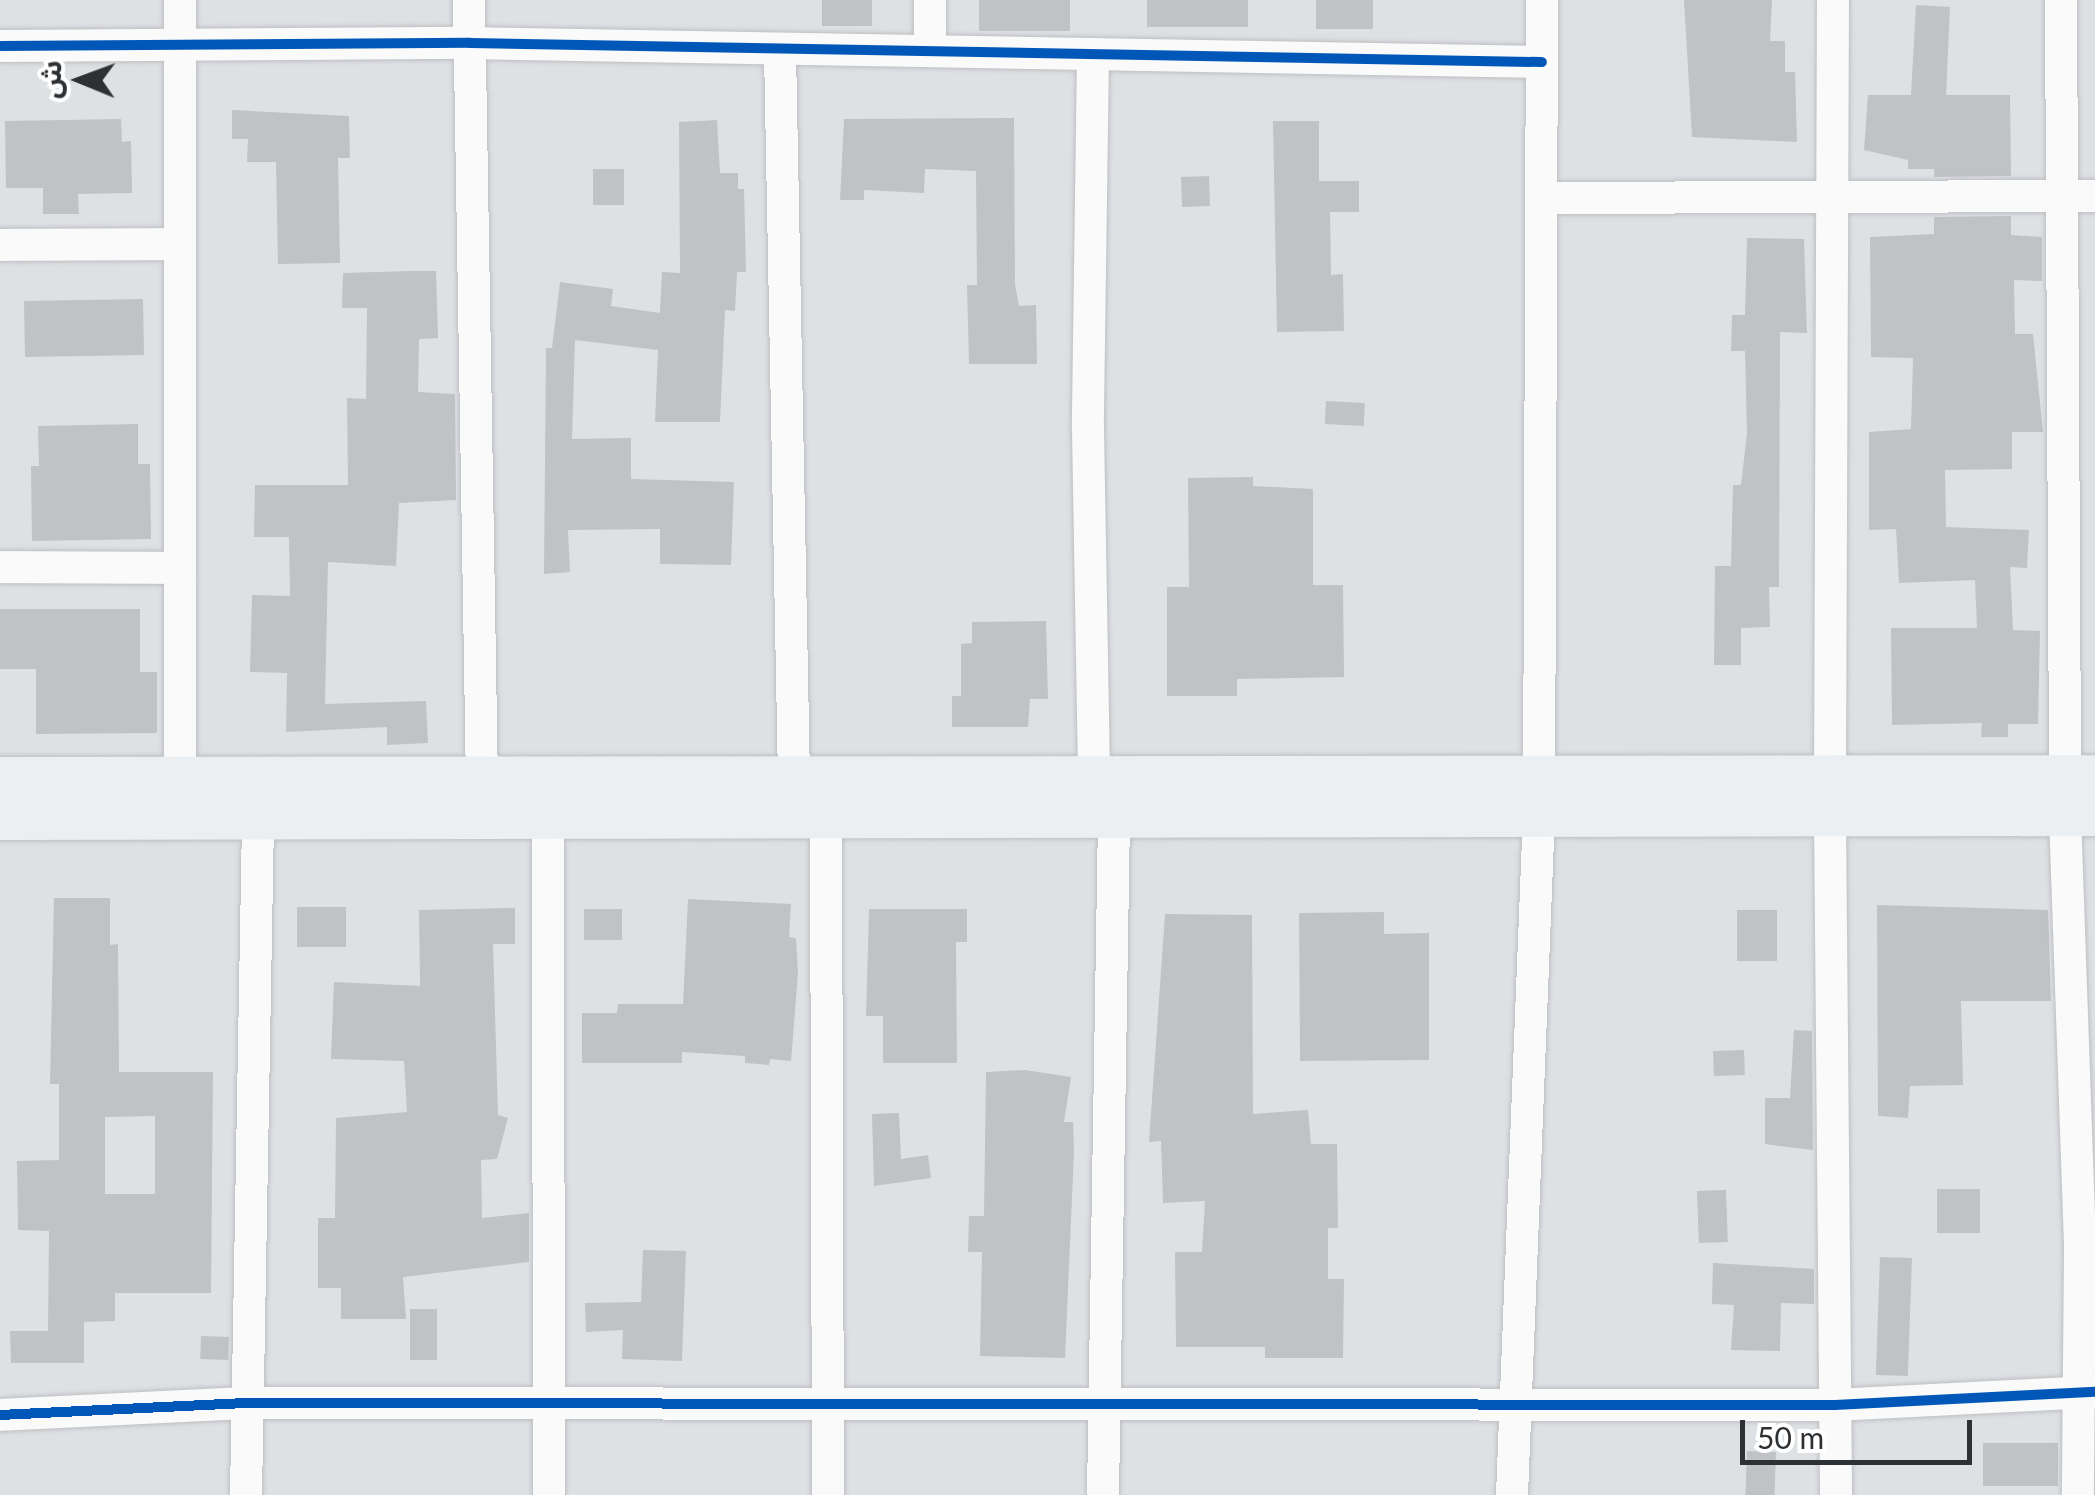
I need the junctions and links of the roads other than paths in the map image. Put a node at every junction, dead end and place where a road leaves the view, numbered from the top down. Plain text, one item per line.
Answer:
1 (180, 0) edge
2 (469, 0) edge
3 (930, 0) edge
4 (1542, 0) edge
5 (1834, 0) edge
6 (2061, 0) edge
7 (470, 43) junction
8 (0, 46) edge
9 (180, 46) junction
10 (780, 50) junction
11 (930, 51) junction
12 (1093, 54) junction
13 (1542, 62) junction
14 (1833, 193) junction
15 (2062, 196) junction
16 (2095, 196) edge
17 (1542, 198) junction
18 (180, 244) junction
19 (0, 245) edge
20 (0, 567) edge
21 (180, 568) junction
22 (794, 777) junction
23 (1094, 777) junction
24 (0, 778) edge
25 (180, 778) junction
26 (482, 780) junction
27 (2080, 795) edge
28 (1538, 796) junction
29 (1830, 797) junction
30 (1114, 816) junction
31 (0, 819) edge
32 (548, 820) junction
33 (826, 820) junction
34 (258, 822) junction
35 (2086, 1392) edge
36 (829, 1400) junction
37 (1515, 1400) junction
38 (244, 1402) junction
39 (549, 1403) junction
40 (1102, 1405) junction
41 (1836, 1405) junction
42 (0, 1415) edge
43 (246, 1495) edge
44 (549, 1495) edge
45 (828, 1495) edge
46 (1103, 1495) edge
47 (1512, 1495) edge
48 (1836, 1495) edge
49 (2078, 1495) edge

1 - 9 street
2 - 7 street
3 - 11 street
4 - 13 street
5 - 14 street
6 - 15 street
7 - 9 street
7 - 10 street
7 - 26 street
8 - 9 street
9 - 18 street
10 - 11 street
10 - 22 street
11 - 12 street
12 - 13 street
12 - 23 street
13 - 17 street
14 - 15 street
14 - 17 street
14 - 29 street
15 - 16 street
15 - 27 street
17 - 28 street
18 - 19 street
18 - 21 street
20 - 21 street
21 - 25 street
22 - 23 main road
22 - 26 main road
23 - 28 main road
24 - 25 main road
25 - 26 main road
27 - 29 main road
27 - 35 street
28 - 29 main road
28 - 30 main road
28 - 37 street
29 - 41 street
30 - 33 main road
30 - 40 street
31 - 34 main road
32 - 33 main road
32 - 34 main road
32 - 39 street
33 - 36 street
34 - 38 street
35 - 41 street
35 - 49 street
36 - 39 street
36 - 40 street
36 - 45 street
37 - 40 street
37 - 41 street
37 - 47 street
38 - 39 street
38 - 42 street
38 - 43 street
39 - 44 street
40 - 46 street
41 - 48 street

